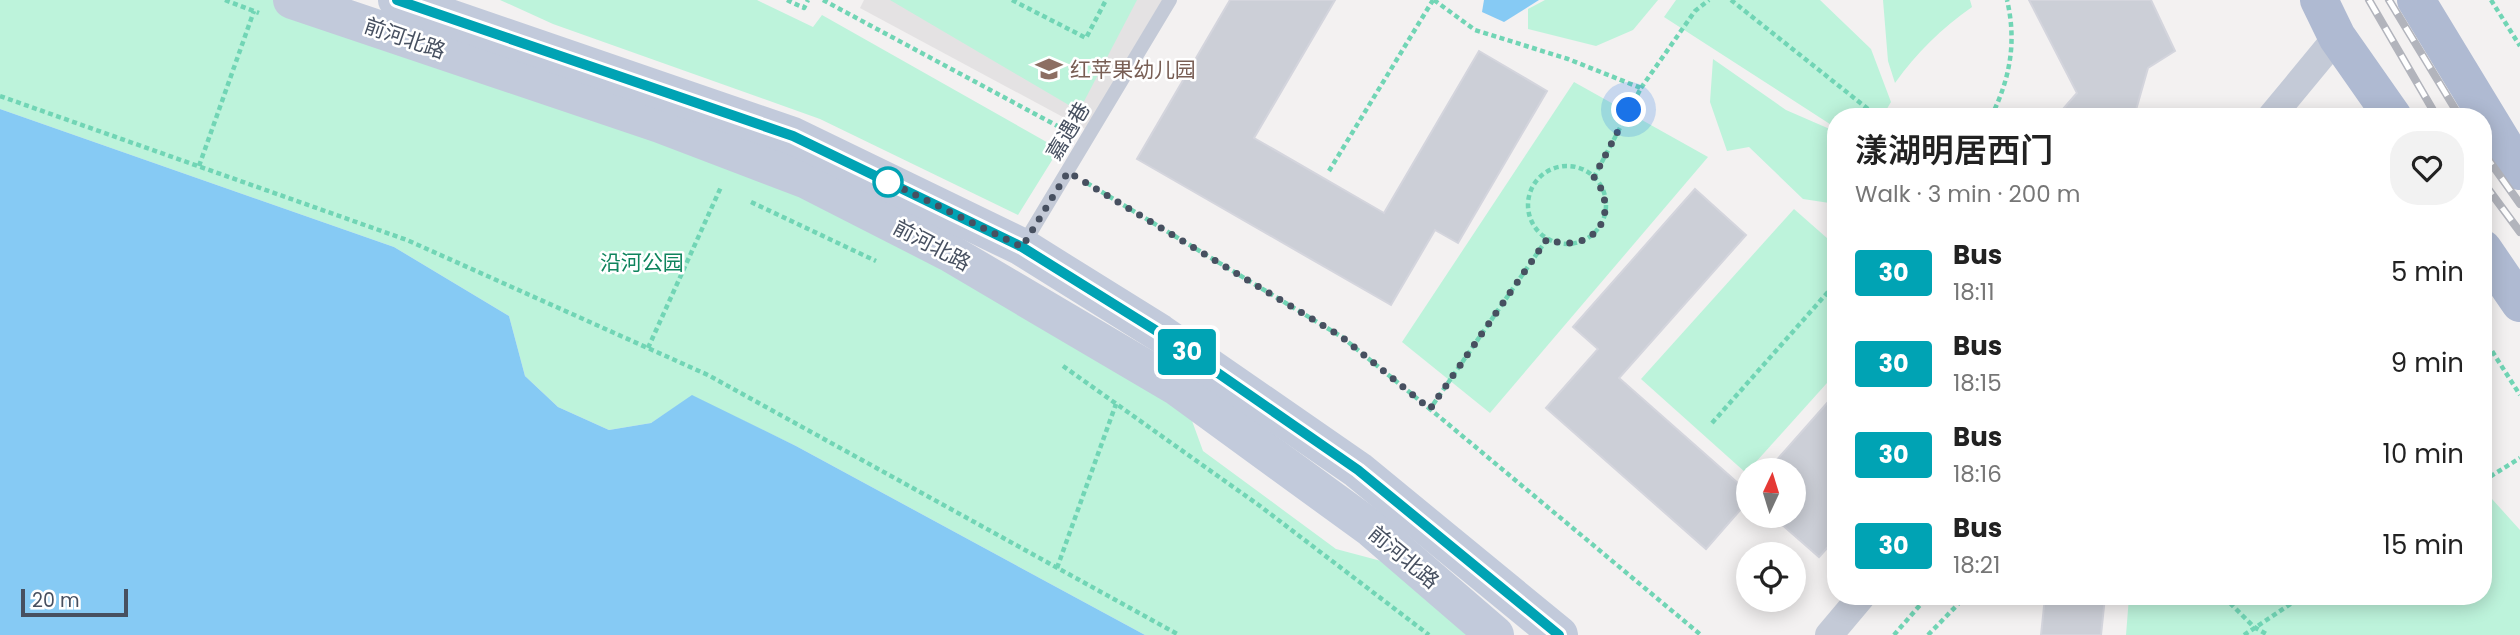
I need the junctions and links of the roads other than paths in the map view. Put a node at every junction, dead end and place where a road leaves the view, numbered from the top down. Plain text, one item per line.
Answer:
1 (397, 0) edge
2 (1170, 0) edge
3 (2319, 0) edge
4 (2416, 0) edge
5 (280, 8) edge
6 (430, 8) edge
7 (357, 12) edge
8 (2337, 37) junction
9 (2278, 108) edge
10 (2387, 108) edge
11 (2482, 108) edge
12 (2492, 125) edge
13 (2520, 171) edge
14 (1022, 247) junction
15 (2492, 262) edge
16 (2520, 303) edge
17 (1854, 605) edge
18 (1495, 635) edge
19 (1559, 635) edge
20 (1829, 635) edge

1 - 6 main road, 前河北路
2 - 14 lane, 嘉遇巷
3 - 8 main road
4 - 11 main road
5 - 7 main road, 前河北路
6 - 14 main road, 前河北路
7 - 18 main road, 前河北路
8 - 9 street
8 - 10 main road
12 - 13 main road
14 - 19 main road, 前河北路
15 - 16 main road
17 - 20 street

